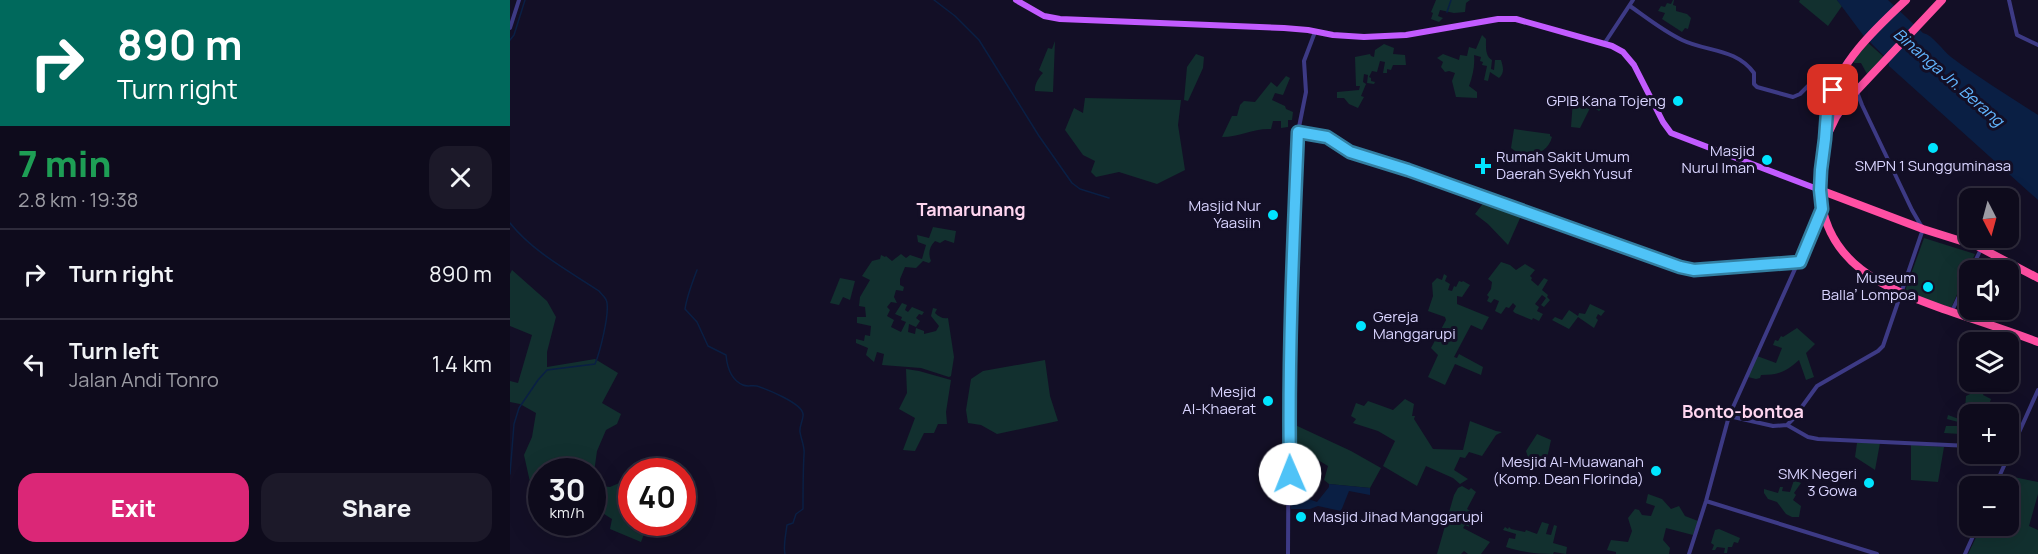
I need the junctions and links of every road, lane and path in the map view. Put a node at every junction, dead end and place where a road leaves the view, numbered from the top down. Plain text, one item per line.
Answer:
1 (519, 0) edge
2 (1016, 0) edge
3 (1633, 0) edge
4 (1942, 0) edge
5 (2009, 0) edge
6 (1903, 1) edge
7 (1630, 6) junction
8 (510, 28) edge
9 (1316, 32) junction
10 (1603, 44) junction
11 (2038, 45) edge
12 (1832, 92) junction
13 (1857, 92) junction
14 (1298, 132) junction
15 (1825, 139) junction
16 (1820, 190) junction
17 (1822, 209) junction
18 (1923, 229) junction
19 (1959, 240) edge
20 (1982, 248) edge
21 (1800, 262) junction
22 (2038, 277) edge
23 (1901, 294) junction
24 (1959, 296) edge
25 (1952, 312) junction
26 (2038, 342) edge
27 (2038, 390) edge
28 (1729, 416) junction
29 (1787, 425) junction
30 (2019, 429) edge
31 (1959, 445) edge
32 (1706, 501) junction
33 (1973, 536) edge
34 (1288, 554) edge
35 (1689, 554) edge
36 (1877, 554) edge
37 (1965, 554) edge

1 - 8 street
2 - 9 main road
3 - 7 street
4 - 13 highway
5 - 11 street
6 - 12 highway
7 - 10 street
7 - 12 street
9 - 10 main road
9 - 14 street
10 - 16 main road
12 - 15 highway
13 - 15 highway
13 - 18 street
14 - 21 street
14 - 34 street
15 - 16 highway
16 - 17 highway
16 - 18 highway
17 - 21 street
17 - 23 highway
18 - 19 highway
18 - 23 street
20 - 22 highway
21 - 28 street
23 - 25 highway
23 - 29 street
24 - 25 street
25 - 26 highway
27 - 30 street
28 - 29 street
28 - 32 street
29 - 31 street
32 - 35 street
32 - 36 street
33 - 37 street

